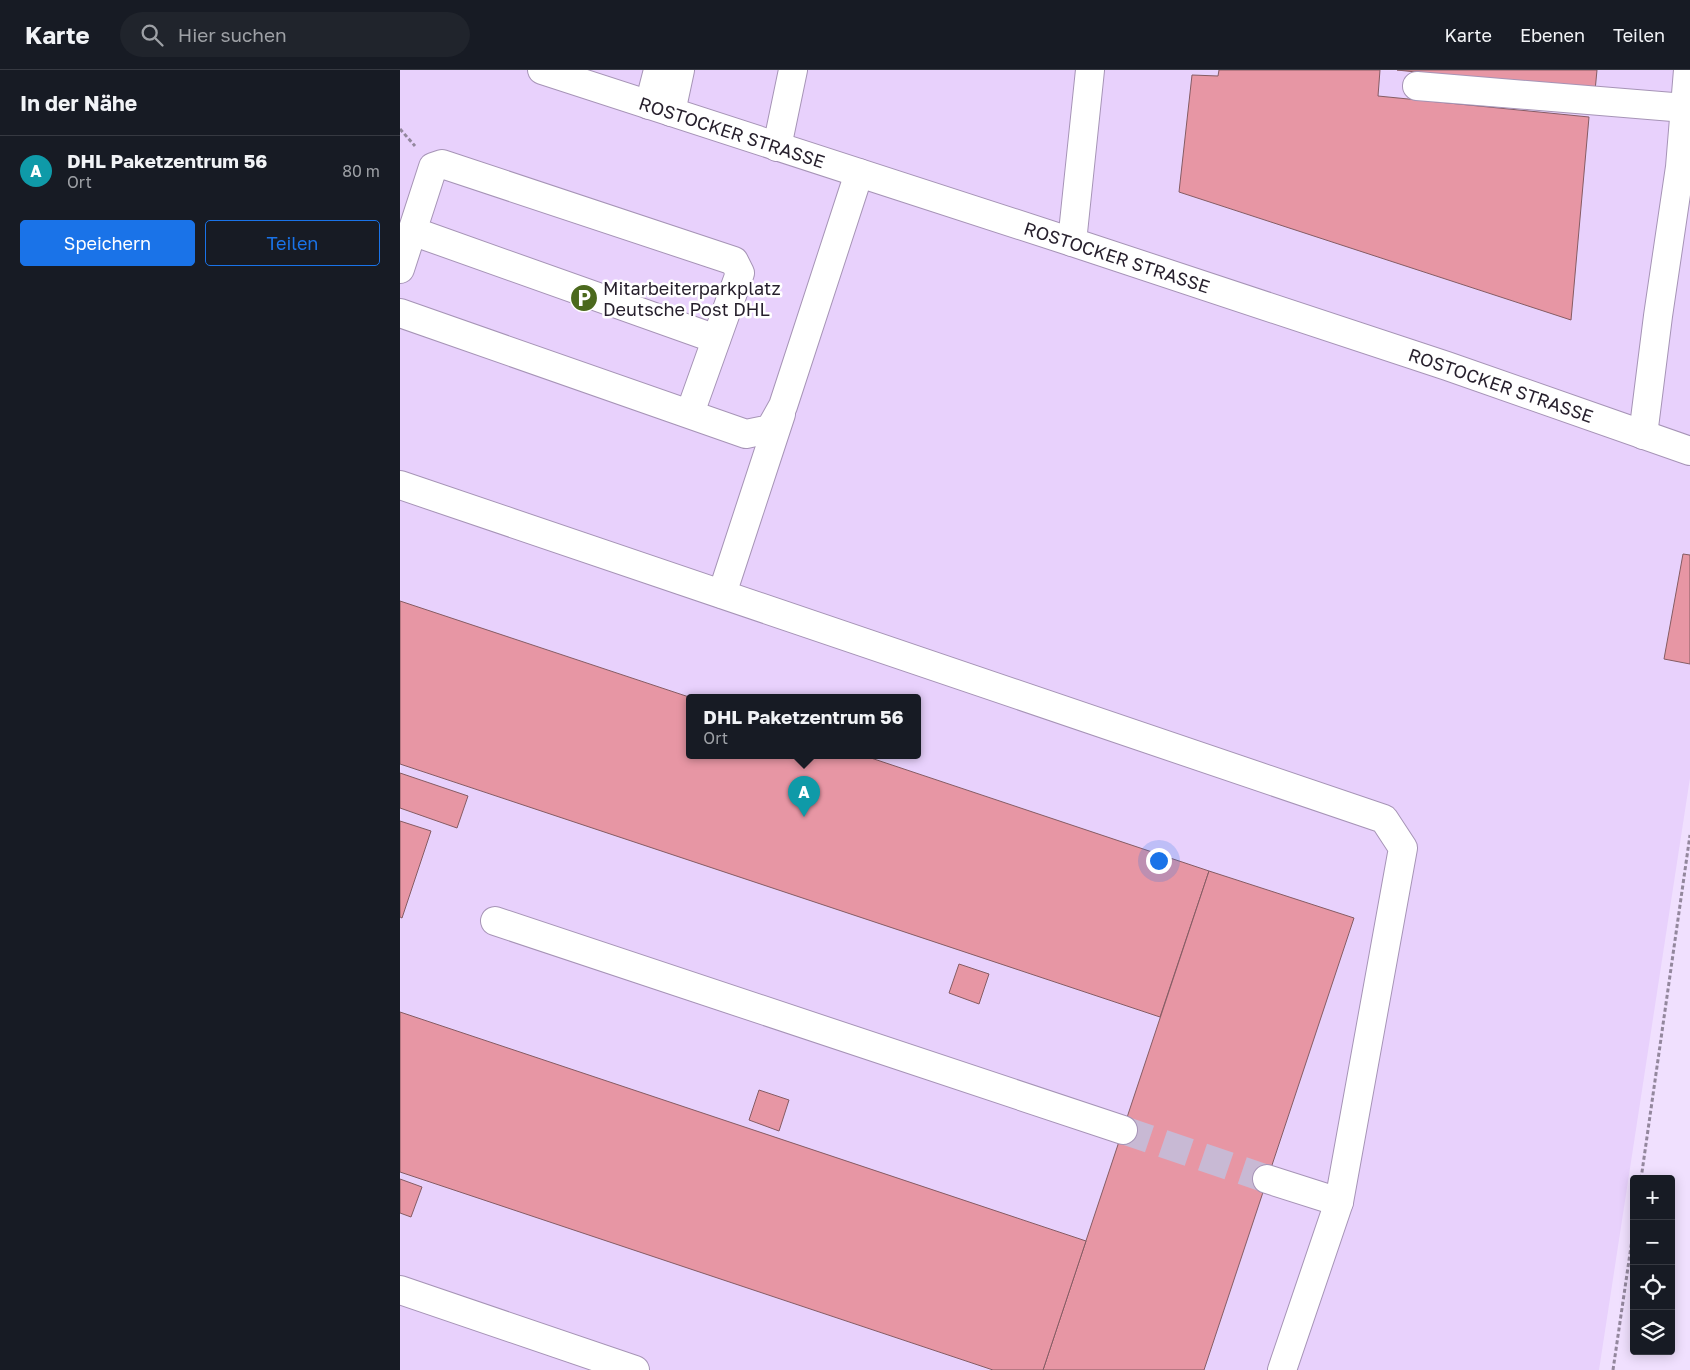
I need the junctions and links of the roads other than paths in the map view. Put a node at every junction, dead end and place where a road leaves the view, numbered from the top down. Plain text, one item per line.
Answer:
1 (542, 70) edge
2 (658, 70) edge
3 (680, 70) edge
4 (793, 70) edge
5 (1090, 70) edge
6 (1688, 70) edge
7 (1417, 86) dead end
8 (1685, 108) junction
9 (660, 109) junction
10 (777, 147) junction
11 (859, 173) junction
12 (412, 232) junction
13 (1072, 242) junction
14 (400, 269) edge
15 (400, 314) edge
16 (716, 339) junction
17 (783, 406) junction
18 (690, 413) junction
19 (1643, 434) junction
20 (1690, 451) edge
21 (400, 485) edge
22 (722, 594) junction
23 (495, 921) dead end
24 (1123, 1130) tunnel mouth
25 (1267, 1179) tunnel mouth
26 (1339, 1202) junction
27 (400, 1290) edge
28 (635, 1370) edge
29 (1282, 1370) edge

1 - 9 street, ROSTOCKER STRASSE
2 - 9 street
3 - 9 street
4 - 10 street
5 - 13 street
6 - 8 street
7 - 8 street
8 - 19 street
9 - 10 street, ROSTOCKER STRASSE
10 - 11 street, ROSTOCKER STRASSE
11 - 13 street, ROSTOCKER STRASSE
11 - 17 street
12 - 14 street
12 - 16 street
12 - 16 street
13 - 19 street, ROSTOCKER STRASSE
15 - 18 street
16 - 18 street
17 - 18 street
17 - 22 street
19 - 20 street, ROSTOCKER STRASSE
21 - 22 street
22 - 26 street
23 - 24 street
25 - 26 street
26 - 29 street
27 - 28 street

